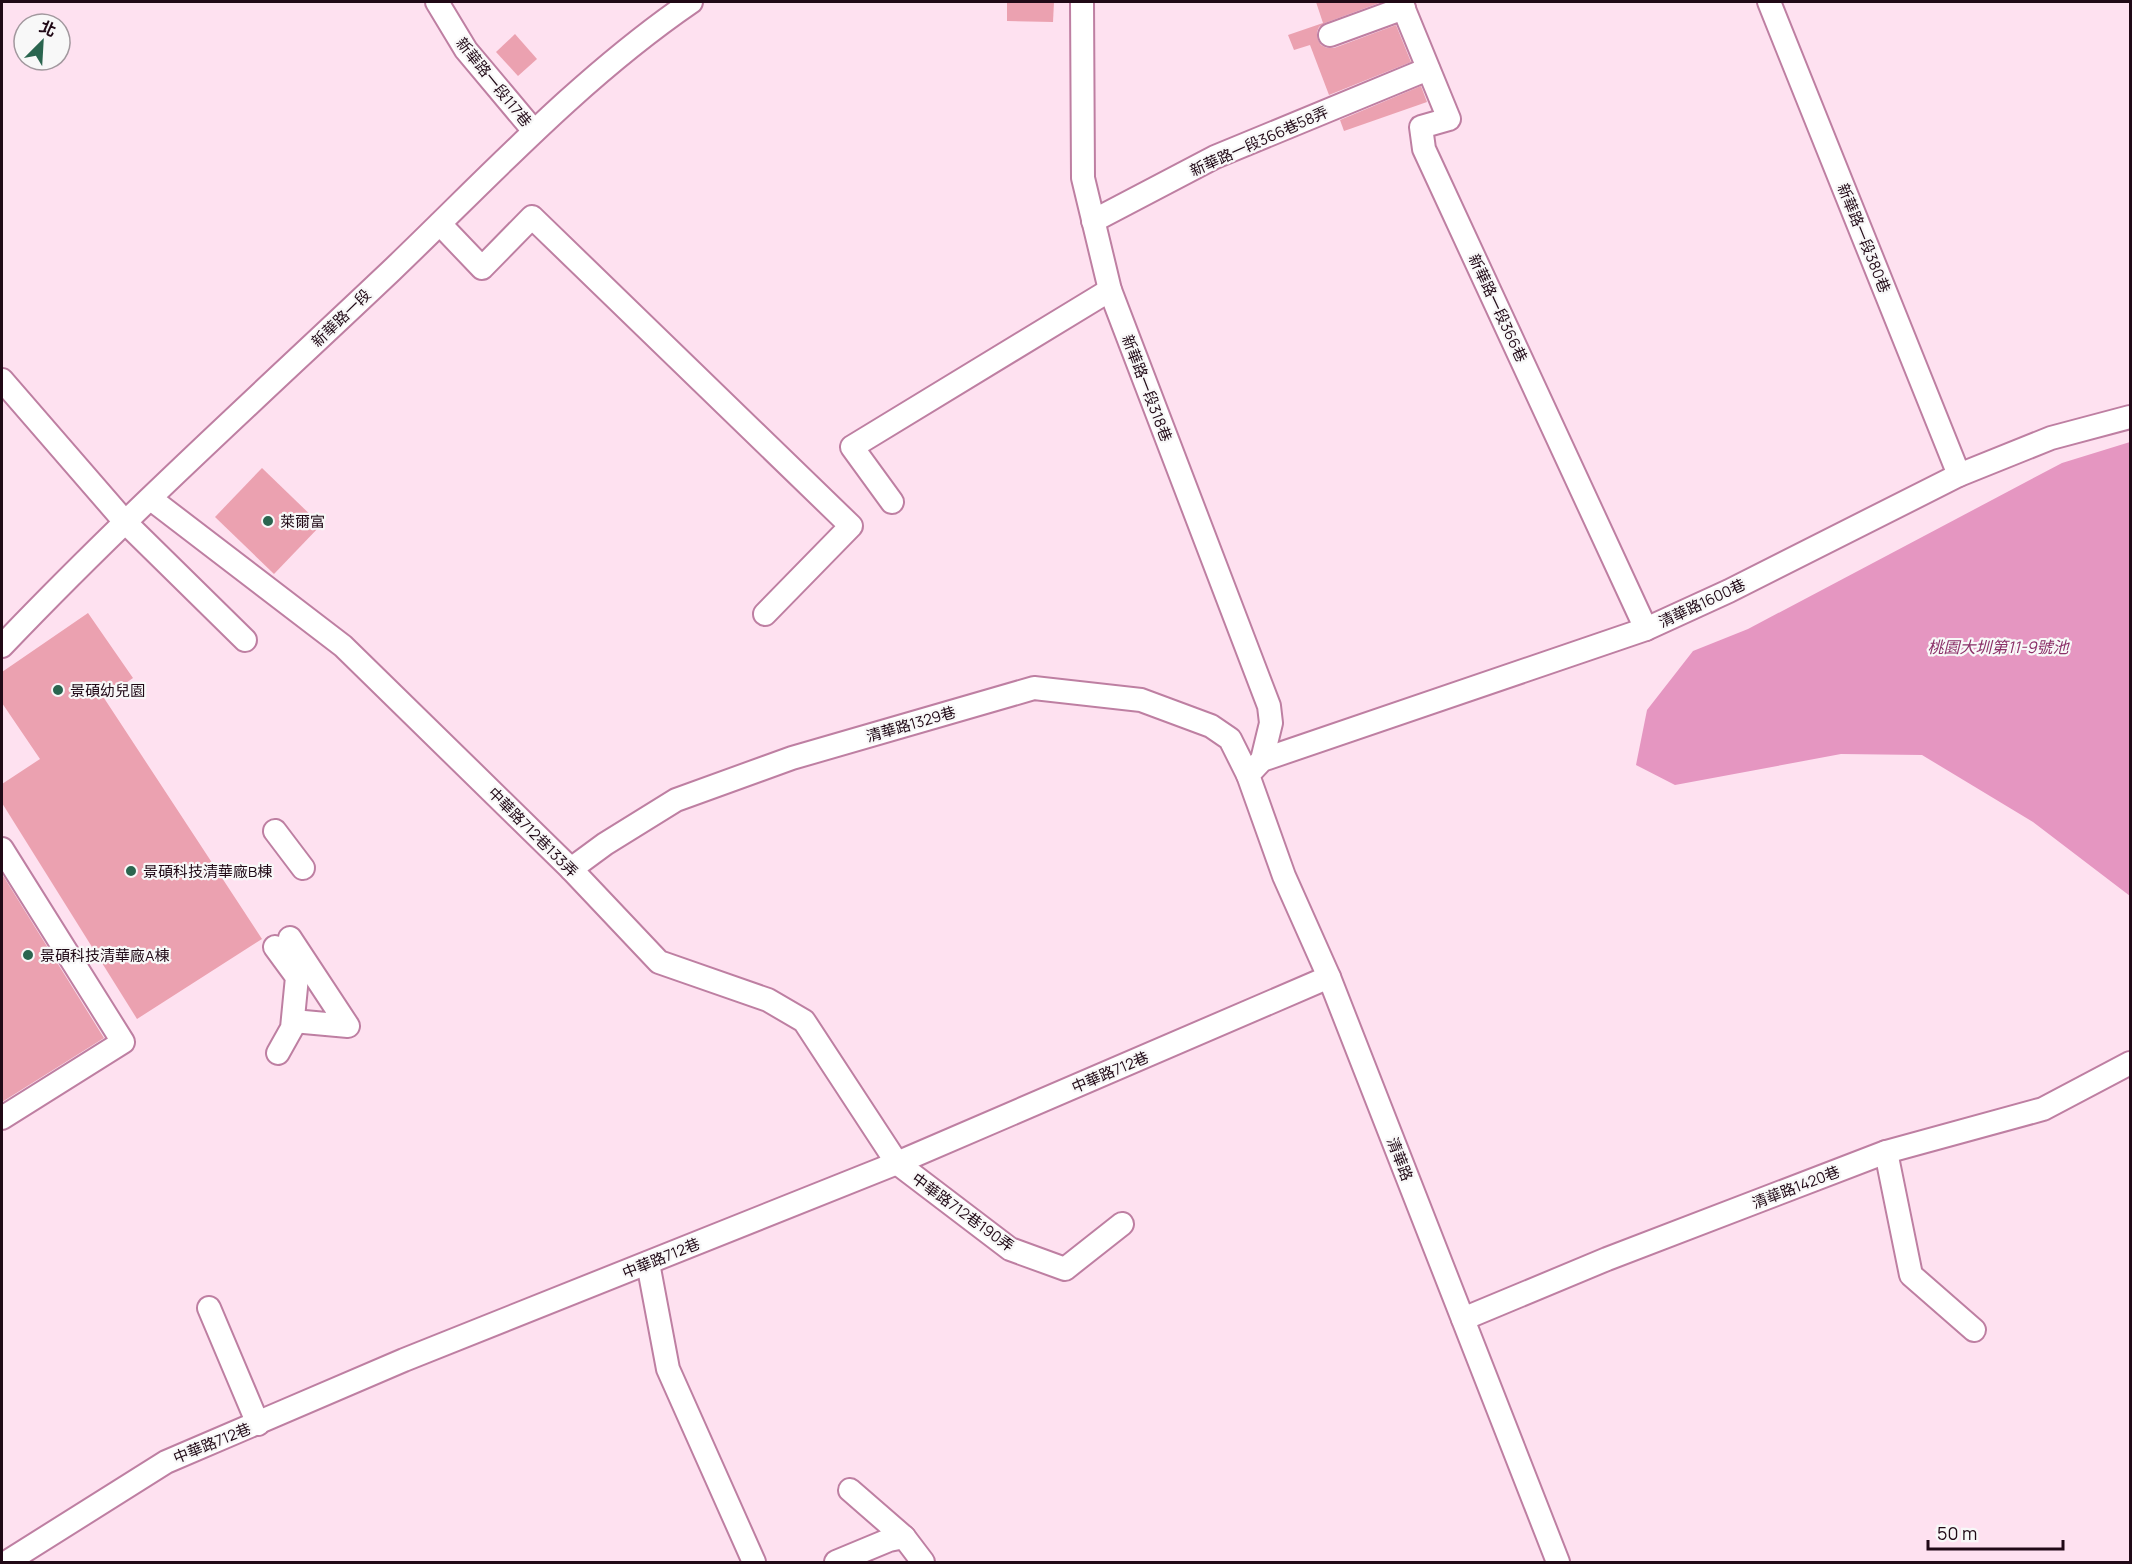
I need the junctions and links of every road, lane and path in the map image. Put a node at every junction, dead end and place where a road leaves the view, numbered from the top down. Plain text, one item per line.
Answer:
1 (437, 2) edge
2 (691, 2) edge
3 (1082, 2) edge
4 (1769, 2) edge
5 (1403, 5) edge
6 (1330, 35) dead end
7 (1428, 69) junction
8 (534, 131) junction
9 (1093, 221) junction
10 (440, 224) junction
11 (1110, 290) junction
12 (2, 380) edge
13 (2130, 417) edge
14 (1959, 476) junction
15 (151, 499) junction
16 (892, 502) dead end
17 (126, 523) junction
18 (765, 614) dead end
19 (1646, 629) junction
20 (245, 640) dead end
21 (2, 646) edge
22 (1255, 767) junction
23 (275, 831) dead end
24 (2, 849) edge
25 (303, 868) dead end
26 (571, 869) junction
27 (1329, 977) junction
28 (293, 1021) junction
29 (278, 1053) dead end
30 (2130, 1063) edge
31 (2, 1118) edge
32 (1886, 1152) junction
33 (897, 1163) junction
34 (1122, 1224) dead end
35 (648, 1263) junction
36 (209, 1308) dead end
37 (1463, 1319) junction
38 (1974, 1330) dead end
39 (258, 1424) junction
40 (850, 1490) dead end
41 (904, 1537) junction
42 (7, 1563) edge
43 (754, 1563) edge
44 (836, 1563) edge
45 (923, 1563) edge
46 (1558, 1563) edge

1 - 8 street, 新華路一段117巷
2 - 8 street, 新華路一段
3 - 9 street, 新華路一段318巷
4 - 14 street, 新華路一段380巷
5 - 6 street
5 - 7 street, 新華路一段366巷
7 - 9 street, 新華路一段366巷58弄
7 - 19 street, 新華路一段366巷
8 - 10 street, 新華路一段
9 - 11 street, 新華路一段318巷
10 - 15 street, 新華路一段
10 - 18 street
11 - 16 street
11 - 22 street, 新華路一段318巷
12 - 17 street
13 - 14 street, 清華路1600巷
14 - 19 street, 清華路1600巷
15 - 17 street, 新華路一段
15 - 26 street, 中華路712巷133弄
17 - 20 street
17 - 21 street, 新華路一段
19 - 22 street, 清華路1600巷
22 - 26 street, 清華路1329巷
22 - 27 street, 清華路
23 - 25 street
24 - 31 street
26 - 33 street, 中華路712巷133弄
27 - 33 street, 中華路712巷
27 - 37 street, 清華路
28 - 28 street
28 - 29 street
30 - 32 street, 清華路1420巷
32 - 37 street, 清華路1420巷
32 - 38 street
33 - 34 street, 中華路712巷190弄
33 - 35 street, 中華路712巷
35 - 39 street, 中華路712巷
35 - 43 street
36 - 39 street
37 - 46 street, 清華路
39 - 42 street, 中華路712巷
40 - 41 street
41 - 44 street
41 - 45 street

